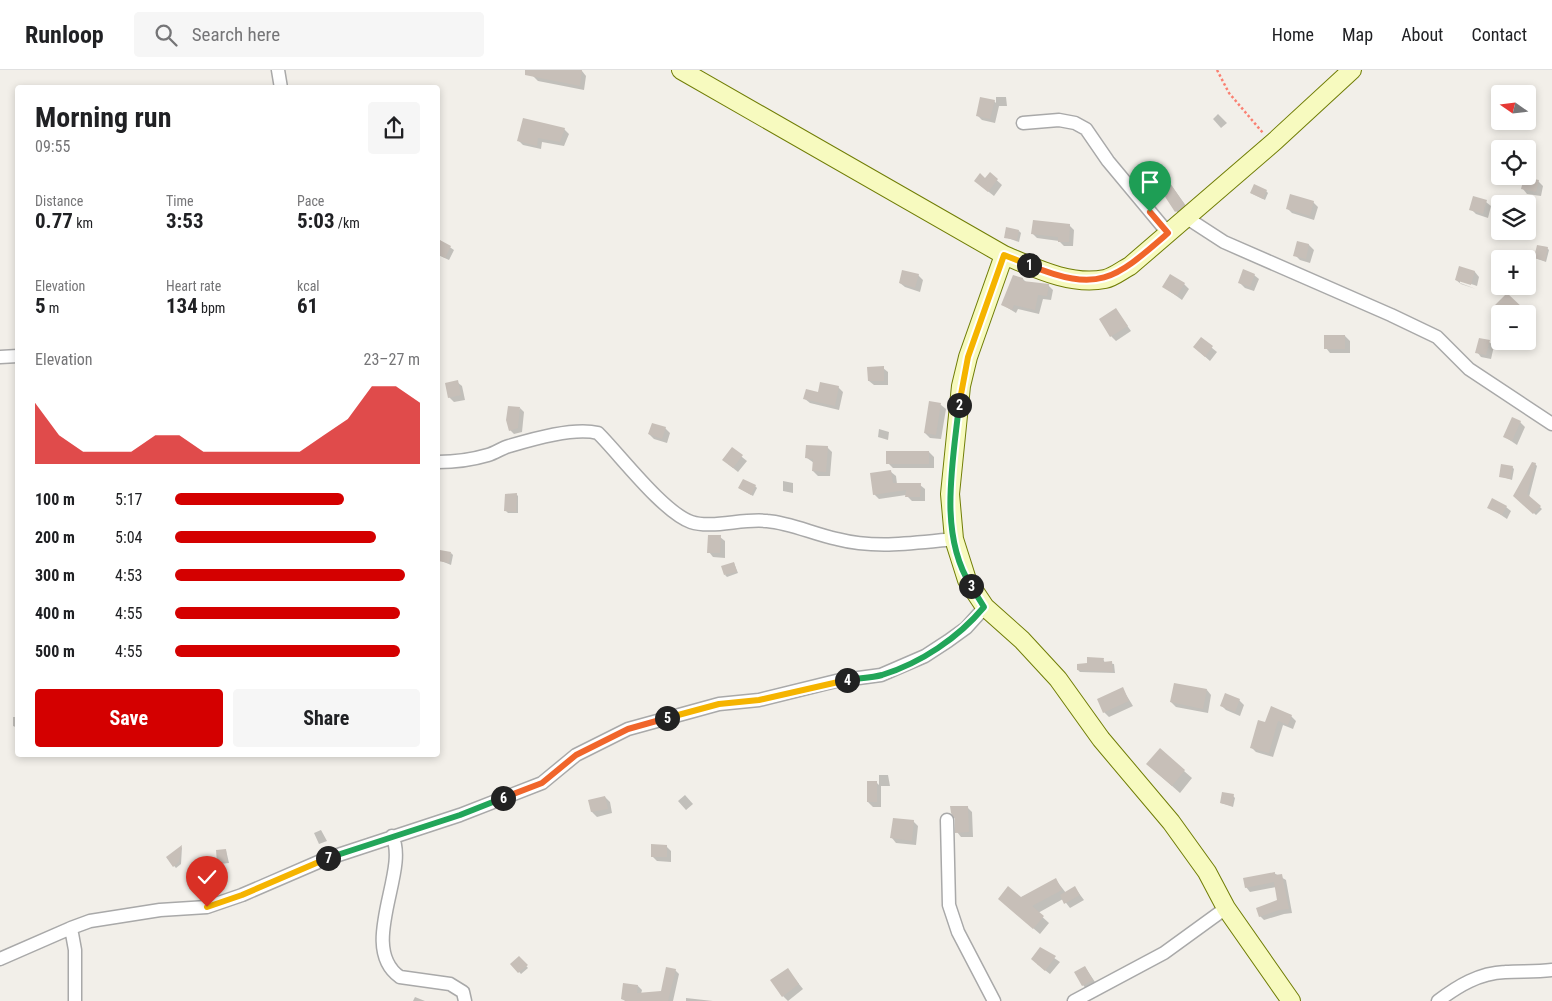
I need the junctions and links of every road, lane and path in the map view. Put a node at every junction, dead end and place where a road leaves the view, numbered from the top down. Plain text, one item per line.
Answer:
1 (278, 70) edge
2 (681, 70) edge
3 (1217, 70) edge
4 (1352, 70) edge
5 (280, 85) edge
6 (1023, 123) dead end
7 (1275, 141) junction
8 (1187, 218) junction
9 (1168, 233) junction
10 (1004, 255) junction
11 (15, 356) edge
12 (0, 357) edge
13 (1552, 424) edge
14 (440, 462) edge
15 (954, 539) junction
16 (984, 607) junction
17 (947, 820) dead end
18 (392, 836) junction
19 (1226, 908) junction
20 (71, 928) junction
21 (0, 959) edge
22 (1552, 970) edge
23 (75, 1001) edge
24 (464, 1001) edge
25 (994, 1001) edge
26 (1074, 1001) edge
27 (1291, 1001) edge
28 (1438, 1001) edge

1 - 5 street
2 - 10 street
3 - 7 path
4 - 7 street
6 - 9 street
7 - 8 street
8 - 9 street
8 - 13 street
9 - 10 street
10 - 15 street
11 - 12 street
14 - 15 street
15 - 16 street
16 - 18 street
16 - 19 street
17 - 25 street
18 - 20 street
18 - 24 street
19 - 26 street
19 - 27 street
20 - 21 street
20 - 23 street
22 - 28 street

